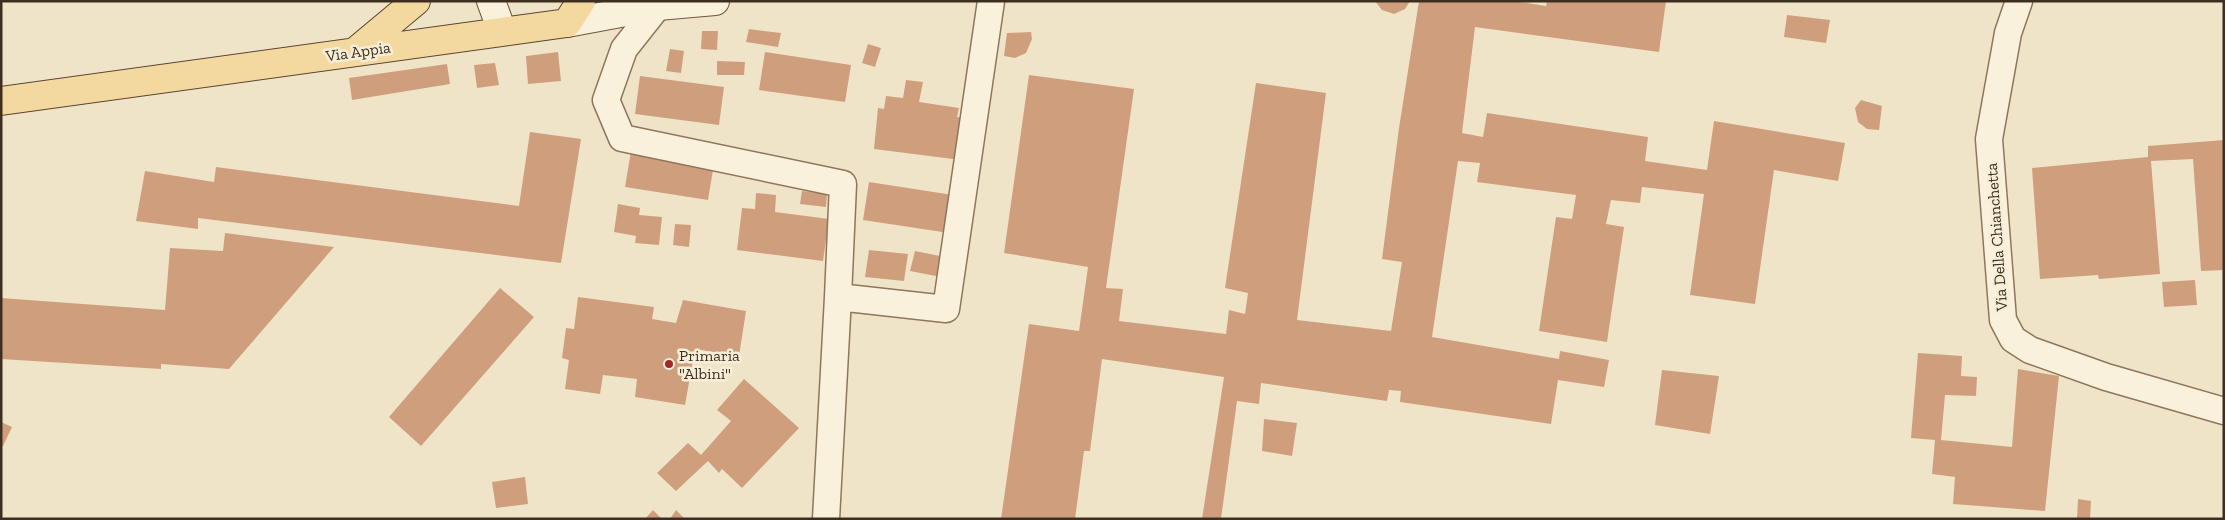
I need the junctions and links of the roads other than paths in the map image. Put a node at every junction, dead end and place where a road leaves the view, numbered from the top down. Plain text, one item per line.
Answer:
1 (416, 1) edge
2 (491, 1) edge
3 (715, 1) edge
4 (991, 1) edge
5 (2019, 1) edge
6 (658, 6) junction
7 (574, 12) edge
8 (502, 30) junction
9 (355, 52) junction
10 (1, 101) edge
11 (838, 297) junction
12 (2224, 411) edge
13 (826, 519) edge

1 - 9 main road
2 - 8 main road
3 - 6 main road, Via Appia
4 - 11 street
5 - 12 street, Via Della Chianchetta
6 - 7 main road, Via Appia
6 - 11 street
7 - 8 main road, Via Appia
8 - 9 main road, Via Appia
9 - 10 main road, Via Appia
11 - 13 street

